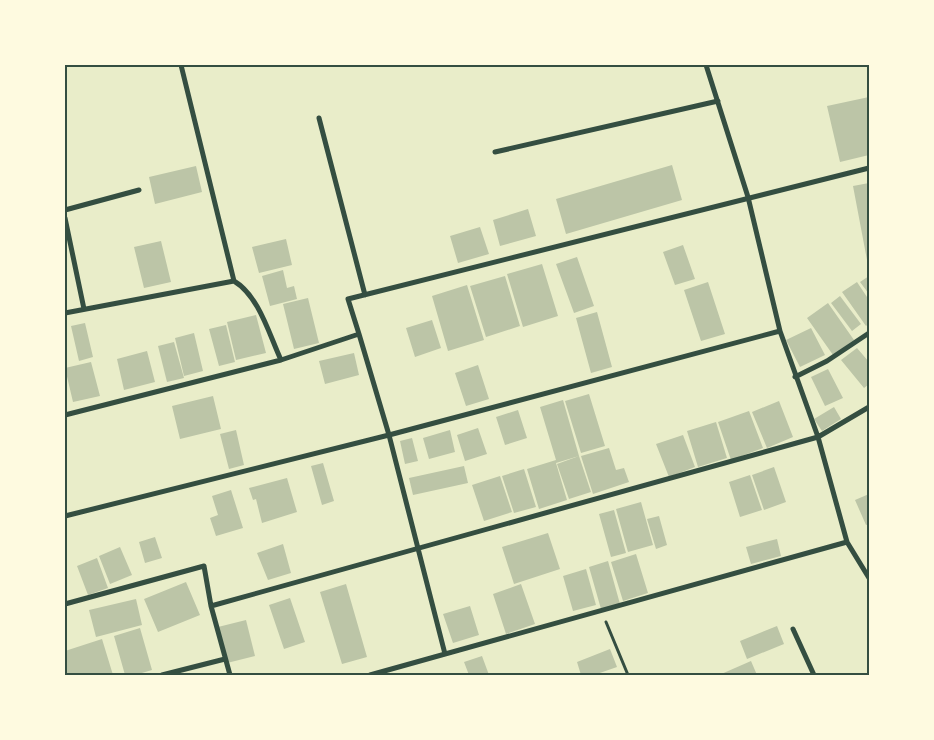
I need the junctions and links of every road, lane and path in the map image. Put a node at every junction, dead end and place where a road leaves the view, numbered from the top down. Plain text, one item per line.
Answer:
1 (181, 65) edge
2 (706, 65) edge
3 (718, 101) junction
4 (318, 118) dead end
5 (495, 152) dead end
6 (869, 168) edge
7 (139, 190) dead end
8 (748, 197) junction
9 (65, 210) edge
10 (65, 218) edge
11 (234, 281) junction
12 (365, 295) junction
13 (84, 310) junction
14 (65, 313) edge
15 (780, 331) junction
16 (869, 333) edge
17 (359, 334) junction
18 (281, 360) junction
19 (795, 377) junction
20 (869, 406) edge
21 (65, 415) edge
22 (389, 435) junction
23 (818, 437) junction
24 (65, 516) edge
25 (847, 542) junction
26 (418, 548) junction
27 (869, 578) edge
28 (65, 604) edge
29 (211, 606) junction
30 (601, 610) junction
31 (793, 629) dead end
32 (445, 654) junction
33 (226, 659) junction
34 (162, 675) edge
35 (230, 675) edge
36 (370, 675) edge
37 (628, 675) edge
38 (814, 675) edge

1 - 11 street
2 - 3 street
3 - 5 street
3 - 8 street
4 - 12 street
6 - 8 street
7 - 9 street
8 - 12 street
8 - 15 street
10 - 13 street
11 - 13 street
11 - 18 street
12 - 17 street
13 - 14 street
15 - 19 street
15 - 22 street
16 - 19 street
17 - 18 street
17 - 22 street
18 - 21 street
19 - 23 street
20 - 23 street
22 - 24 street
22 - 26 street
23 - 25 street
23 - 26 street
25 - 27 street
25 - 30 street
26 - 29 street
26 - 32 street
28 - 29 street
29 - 33 street
30 - 32 street
30 - 37 path
31 - 38 street
32 - 36 street
33 - 34 street
33 - 35 street

